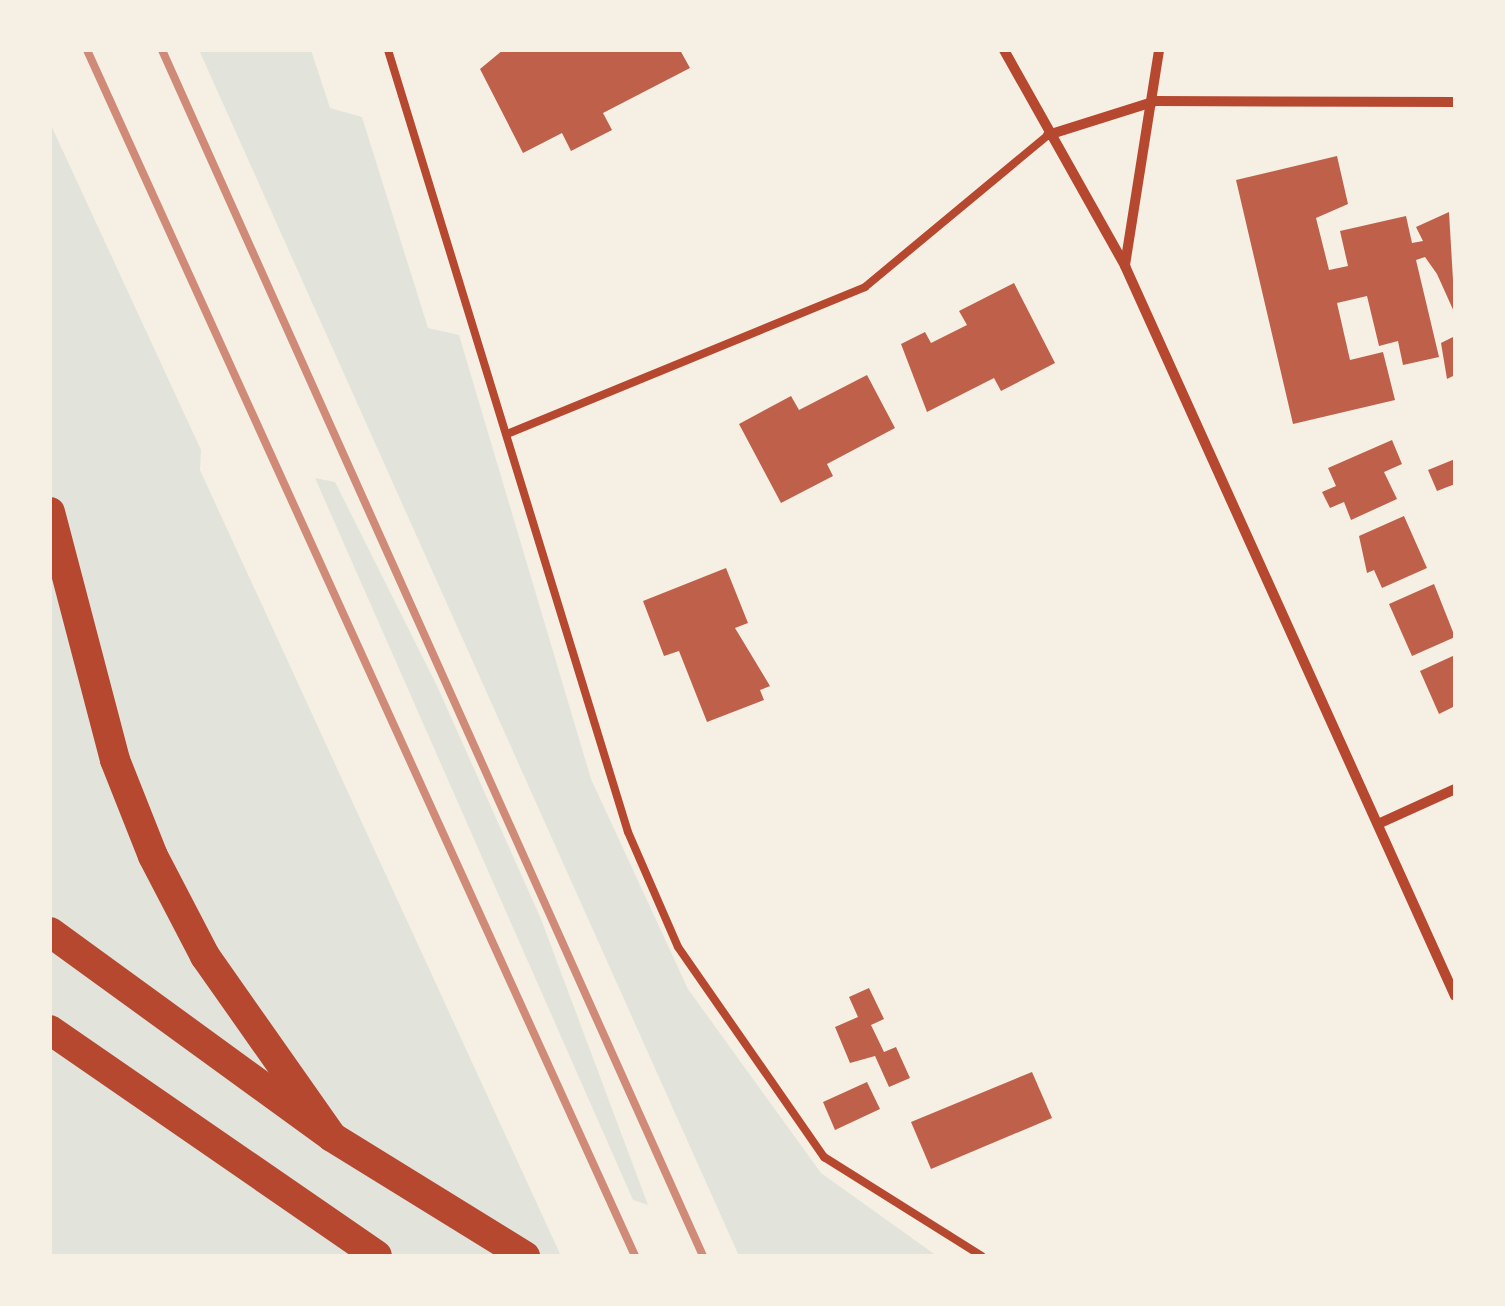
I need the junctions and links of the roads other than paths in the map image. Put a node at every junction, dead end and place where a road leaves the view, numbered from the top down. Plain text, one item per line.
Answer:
1 (388, 50) edge
2 (1004, 50) edge
3 (1159, 50) edge
4 (1156, 101) junction
5 (1455, 102) edge
6 (1048, 135) junction
7 (1124, 266) junction
8 (507, 434) junction
9 (50, 512) edge
10 (1455, 790) edge
11 (1378, 824) junction
12 (50, 932) edge
13 (1455, 996) edge
14 (50, 1030) edge
15 (332, 1137) junction
16 (377, 1256) edge
17 (525, 1256) edge
18 (982, 1256) edge

1 - 8 lane
2 - 6 street
3 - 4 street
4 - 5 street
4 - 6 street
4 - 7 street
6 - 7 street
6 - 8 lane
7 - 11 street
8 - 18 lane
9 - 15 highway
10 - 11 street
11 - 13 street
12 - 15 highway
14 - 16 highway
15 - 17 highway

